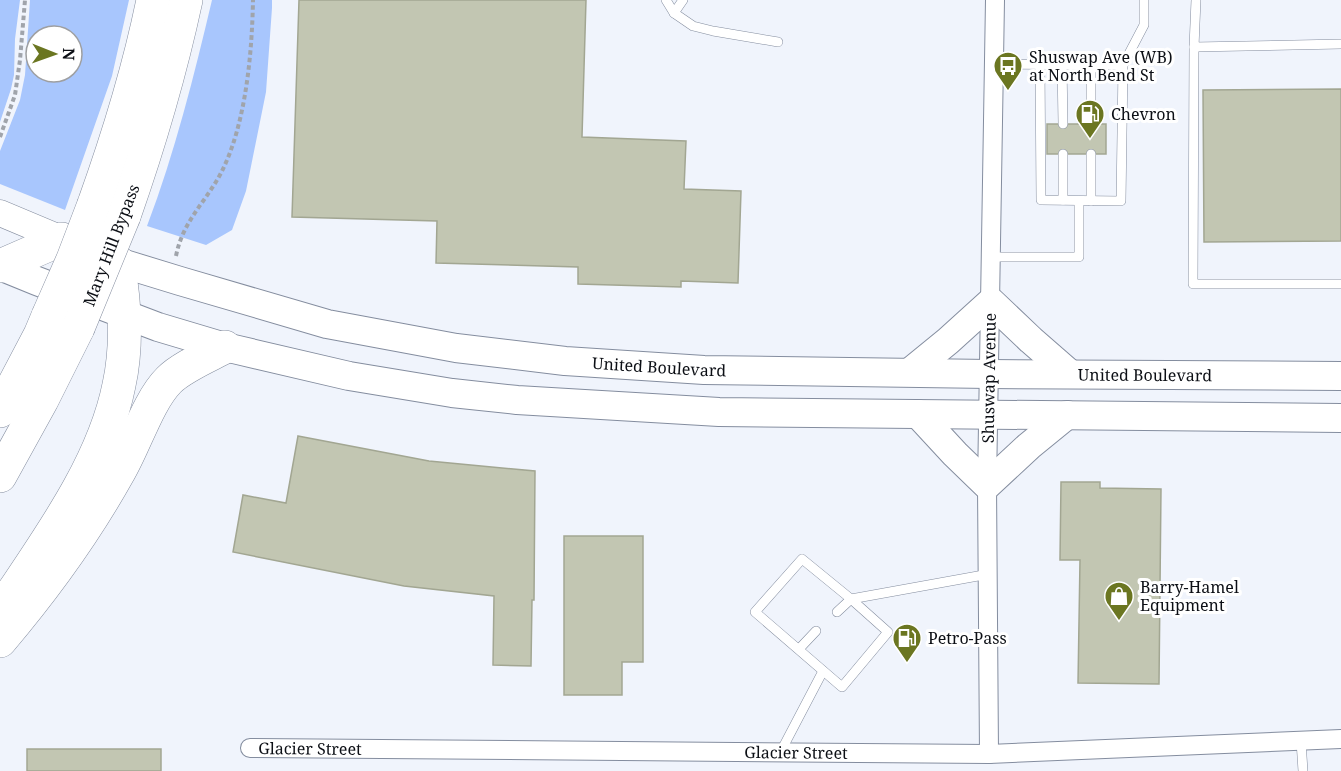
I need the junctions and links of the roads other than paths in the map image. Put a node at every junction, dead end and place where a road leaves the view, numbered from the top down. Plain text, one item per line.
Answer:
1 (153, 0) edge
2 (186, 0) edge
3 (666, 0) edge
4 (683, 0) edge
5 (995, 0) edge
6 (1144, 0) edge
7 (1196, 0) edge
8 (674, 13) junction
9 (778, 42) dead end
10 (1341, 44) edge
11 (1194, 47) junction
12 (994, 64) junction
13 (1040, 64) junction
14 (1062, 64) junction
15 (1091, 65) junction
16 (1123, 65) junction
17 (1063, 124) dead end
18 (1091, 124) dead end
19 (1063, 154) dead end
20 (1091, 154) dead end
21 (1063, 200) junction
22 (1079, 201) junction
23 (1091, 201) junction
24 (0, 213) edge
25 (62, 239) junction
26 (991, 257) junction
27 (118, 262) junction
28 (0, 266) edge
29 (1341, 284) edge
30 (991, 302) junction
31 (124, 314) junction
32 (225, 347) junction
33 (910, 372) junction
34 (989, 374) junction
35 (1070, 374) junction
36 (1341, 376) edge
37 (0, 411) edge
38 (918, 414) junction
39 (988, 415) junction
40 (1067, 415) junction
41 (1341, 418) edge
42 (0, 476) edge
43 (987, 485) junction
44 (989, 574) junction
45 (850, 598) junction
46 (0, 612) edge
47 (837, 612) dead end
48 (816, 631) dead end
49 (0, 641) edge
50 (799, 649) junction
51 (823, 671) junction
52 (1341, 739) edge
53 (1301, 741) junction
54 (250, 748) dead end
55 (780, 753) junction
56 (989, 754) junction
57 (1303, 771) edge

1 - 37 highway, Mary Hill Bypass, bridge
2 - 42 highway, Mary Hill Bypass, bridge
3 - 8 lane
4 - 8 lane
5 - 12 street, Shuswap Avenue
6 - 16 lane
7 - 11 lane
8 - 9 lane
10 - 11 lane
11 - 29 lane
12 - 13 lane
12 - 26 street, Shuswap Avenue
13 - 14 lane
13 - 21 lane
14 - 15 lane
14 - 17 lane
15 - 16 lane
15 - 18 lane
16 - 23 lane
19 - 21 lane
20 - 23 lane
21 - 22 lane
22 - 23 lane
22 - 26 lane
24 - 25 main road, United Boulevard
25 - 27 main road, United Boulevard
25 - 28 highway
26 - 30 street, Shuswap Avenue
27 - 31 highway
27 - 33 main road, United Boulevard
28 - 31 main road
30 - 33 main road
30 - 34 street, Shuswap Avenue
30 - 35 main road
31 - 32 main road
31 - 46 highway
32 - 38 main road
32 - 49 highway
33 - 34 main road, United Boulevard
34 - 35 main road, United Boulevard
34 - 39 street, Shuswap Avenue
35 - 36 main road, United Boulevard
38 - 39 main road
38 - 43 main road
39 - 40 main road
39 - 43 street, Shuswap Avenue
40 - 41 main road
40 - 43 main road
43 - 44 street, Shuswap Avenue
44 - 45 lane
44 - 56 street, Shuswap Avenue
45 - 47 lane
45 - 50 lane
45 - 51 lane
48 - 50 lane
50 - 51 lane
51 - 55 lane
52 - 53 street, Glacier Street
53 - 56 street, Glacier Street
53 - 57 lane
54 - 55 street, Glacier Street
55 - 56 street, Glacier Street

